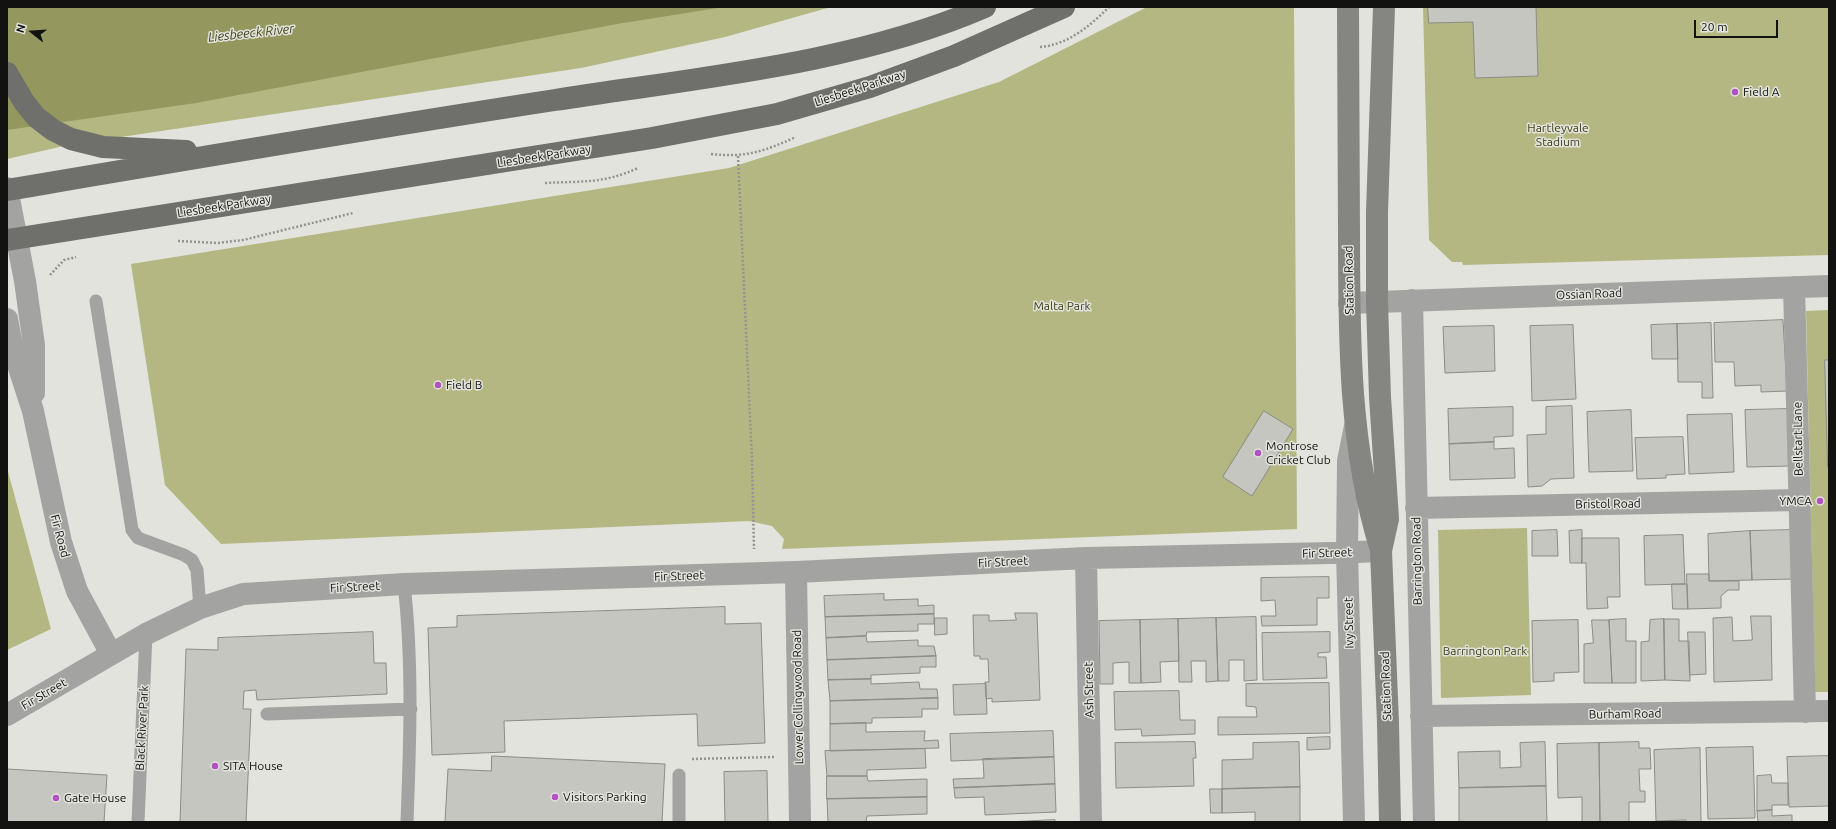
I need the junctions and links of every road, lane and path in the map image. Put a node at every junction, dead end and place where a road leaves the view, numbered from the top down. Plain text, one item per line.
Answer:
1 (984, 7) edge
2 (1064, 7) edge
3 (1348, 7) edge
4 (1384, 7) edge
5 (7, 73) edge
6 (221, 153) junction
7 (703, 153) dead end
8 (642, 166) dead end
9 (543, 183) dead end
10 (7, 189) edge
11 (359, 212) dead end
12 (12, 239) edge
13 (174, 241) dead end
14 (78, 256) dead end
15 (50, 275) dead end
16 (1829, 286) edge
17 (1794, 287) junction
18 (1412, 300) junction
19 (96, 301) dead end
20 (1377, 302) junction
21 (1349, 303) junction
22 (7, 320) edge
23 (33, 410) junction
24 (1356, 425) junction
25 (1799, 500) junction
26 (1416, 508) junction
27 (1381, 551) junction
28 (1347, 552) junction
29 (1086, 558) junction
30 (796, 572) junction
31 (755, 573) junction
32 (404, 584) junction
33 (200, 608) junction
34 (146, 634) junction
35 (111, 654) junction
36 (411, 709) junction
37 (1829, 711) edge
38 (1805, 712) junction
39 (268, 714) dead end
40 (7, 715) edge
41 (1421, 716) junction
42 (799, 757) junction
43 (679, 775) joint
44 (138, 822) edge
45 (407, 822) edge
46 (679, 822) edge
47 (800, 822) edge
48 (1092, 822) edge
49 (1354, 822) edge
50 (1390, 822) edge
51 (1424, 822) edge

1 - 6 main road
2 - 12 main road, Liesbeek Parkway
3 - 21 main road, Station Road
4 - 20 main road, Station Road
5 - 6 main road
6 - 10 main road
7 - 31 path
8 - 9 path
10 - 12 street, Fir Road
11 - 13 path
12 - 23 street, Fir Road
14 - 15 path
16 - 17 street, Ossian Road
17 - 18 street, Ossian Road
17 - 25 street, Bellstart Lane
18 - 20 street, Ossian Road
18 - 26 street, Barrington Road
19 - 33 lane
20 - 21 street, Ossian Road
20 - 27 main road, Station Road
21 - 24 main road, Station Road
22 - 23 street, Fir Road
23 - 35 street, Fir Road
24 - 27 main road, Station Road
24 - 28 street, Ivy Street
25 - 26 street, Bristol Road
25 - 38 street, Bellstart Lane
26 - 41 street, Barrington Road
27 - 28 street, Fir Street
27 - 50 main road, Station Road
28 - 29 street, Fir Street
28 - 49 street, Ivy Street
29 - 30 street, Fir Street
29 - 48 street, Ash Street
30 - 31 street, Fir Street
30 - 42 street, Lower Collingwood Road
31 - 32 street, Fir Street
32 - 33 street, Fir Street
32 - 36 lane
33 - 34 street, Fir Street
34 - 35 street, Fir Street
34 - 44 lane, Black River Park
35 - 40 street, Fir Street
36 - 39 lane
36 - 45 lane
37 - 38 street, Burham Road
38 - 41 street, Burham Road
41 - 51 street, Barrington Road
42 - 43 path
42 - 47 street, Lower Collingwood Road
43 - 46 lane

